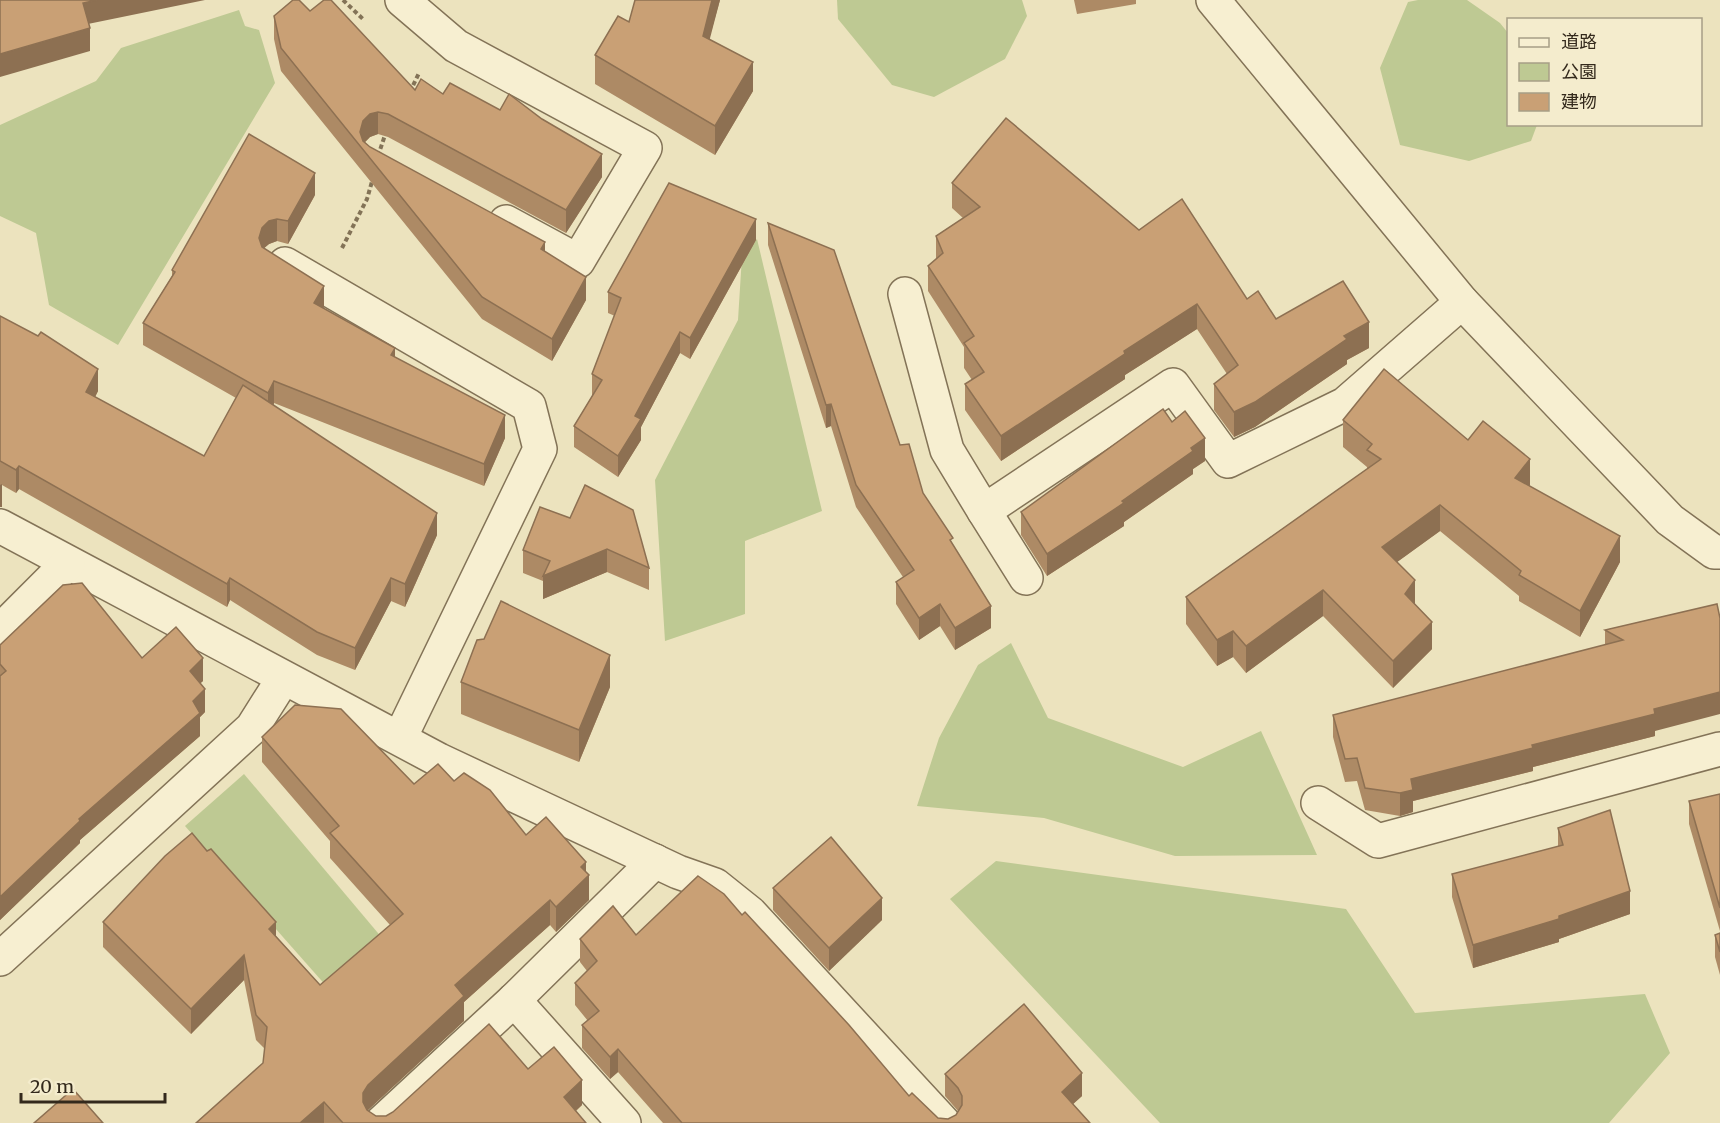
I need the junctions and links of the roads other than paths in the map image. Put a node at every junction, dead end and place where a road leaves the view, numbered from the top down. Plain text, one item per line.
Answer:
1 (402, 0) edge
2 (1213, 0) edge
3 (479, 208) edge
4 (278, 260) edge
5 (905, 294) dead end
6 (1462, 302) junction
7 (984, 511) junction
8 (0, 526) edge
9 (1718, 554) edge
10 (68, 563) junction
11 (1026, 578) dead end
12 (0, 631) edge
13 (283, 679) junction
14 (400, 738) junction
15 (1720, 749) edge
16 (1318, 803) dead end
17 (655, 861) junction
18 (0, 959) edge
19 (514, 1000) junction
20 (381, 1123) edge
21 (624, 1123) edge
22 (944, 1123) edge

1 - 3 street
2 - 6 street
4 - 14 street
5 - 7 street
6 - 7 street
6 - 9 street
7 - 11 street
8 - 10 street
10 - 12 street
10 - 13 street
13 - 14 street
13 - 18 street
14 - 17 street
15 - 16 street
17 - 19 street
17 - 22 street
19 - 20 street
19 - 21 street

